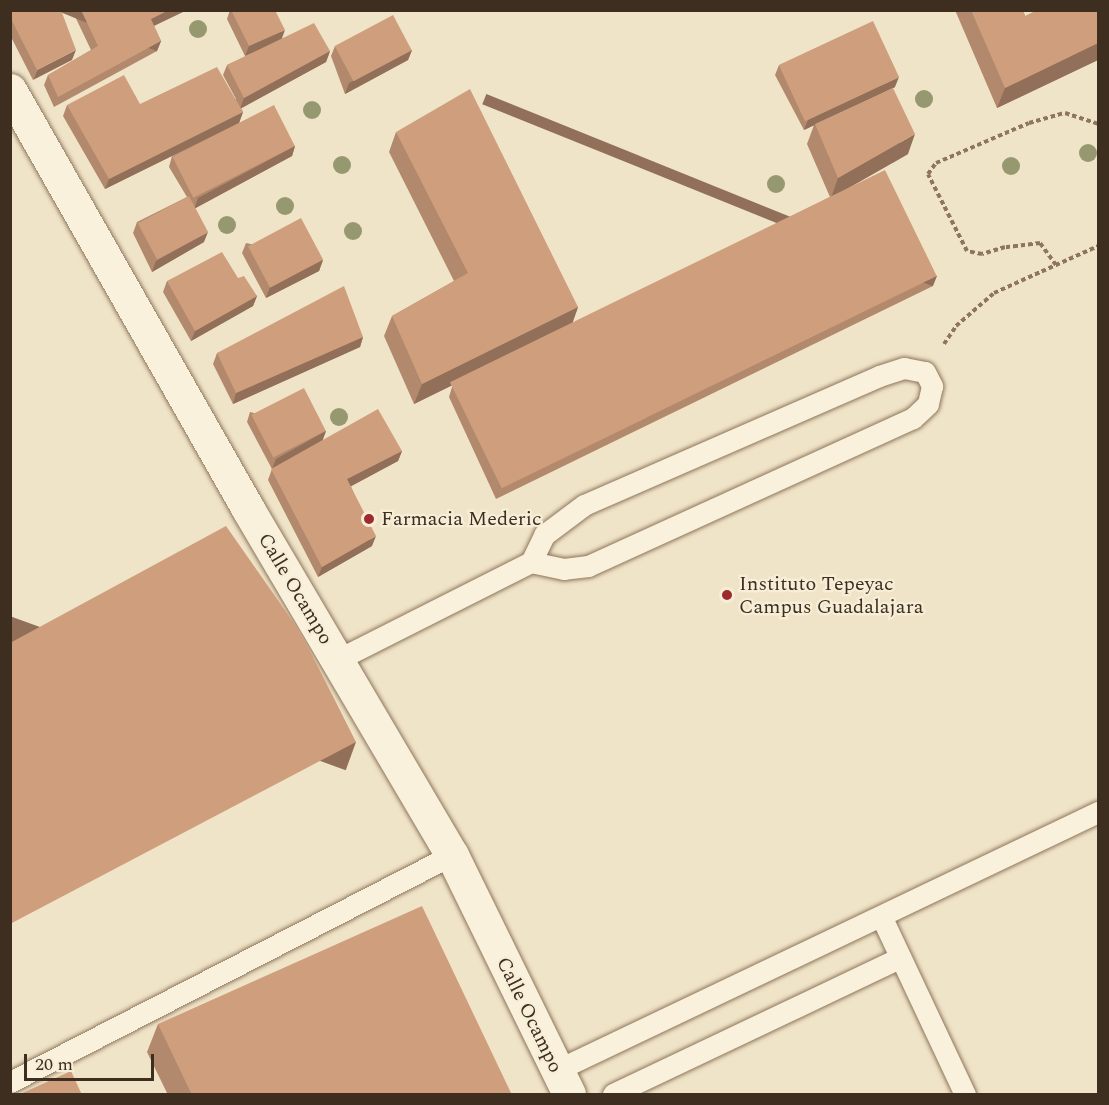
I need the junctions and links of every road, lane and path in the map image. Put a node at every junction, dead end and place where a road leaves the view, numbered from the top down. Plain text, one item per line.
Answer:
1 (15, 107) edge
2 (1098, 124) edge
3 (1098, 246) edge
4 (1056, 265) junction
5 (925, 372) junction
6 (531, 562) junction
7 (337, 660) junction
8 (1098, 812) edge
9 (452, 855) junction
10 (882, 918) junction
11 (900, 958) junction
12 (10, 1082) edge
13 (562, 1083) edge
14 (613, 1095) edge
15 (965, 1095) edge

1 - 7 street, Calle Ocampo
2 - 4 path
3 - 4 path
4 - 5 path
5 - 6 lane
5 - 6 lane
6 - 7 lane
7 - 9 street, Calle Ocampo
8 - 10 lane
9 - 12 lane
9 - 13 street, Calle Ocampo
10 - 11 lane
10 - 13 lane
11 - 14 lane
11 - 15 lane

